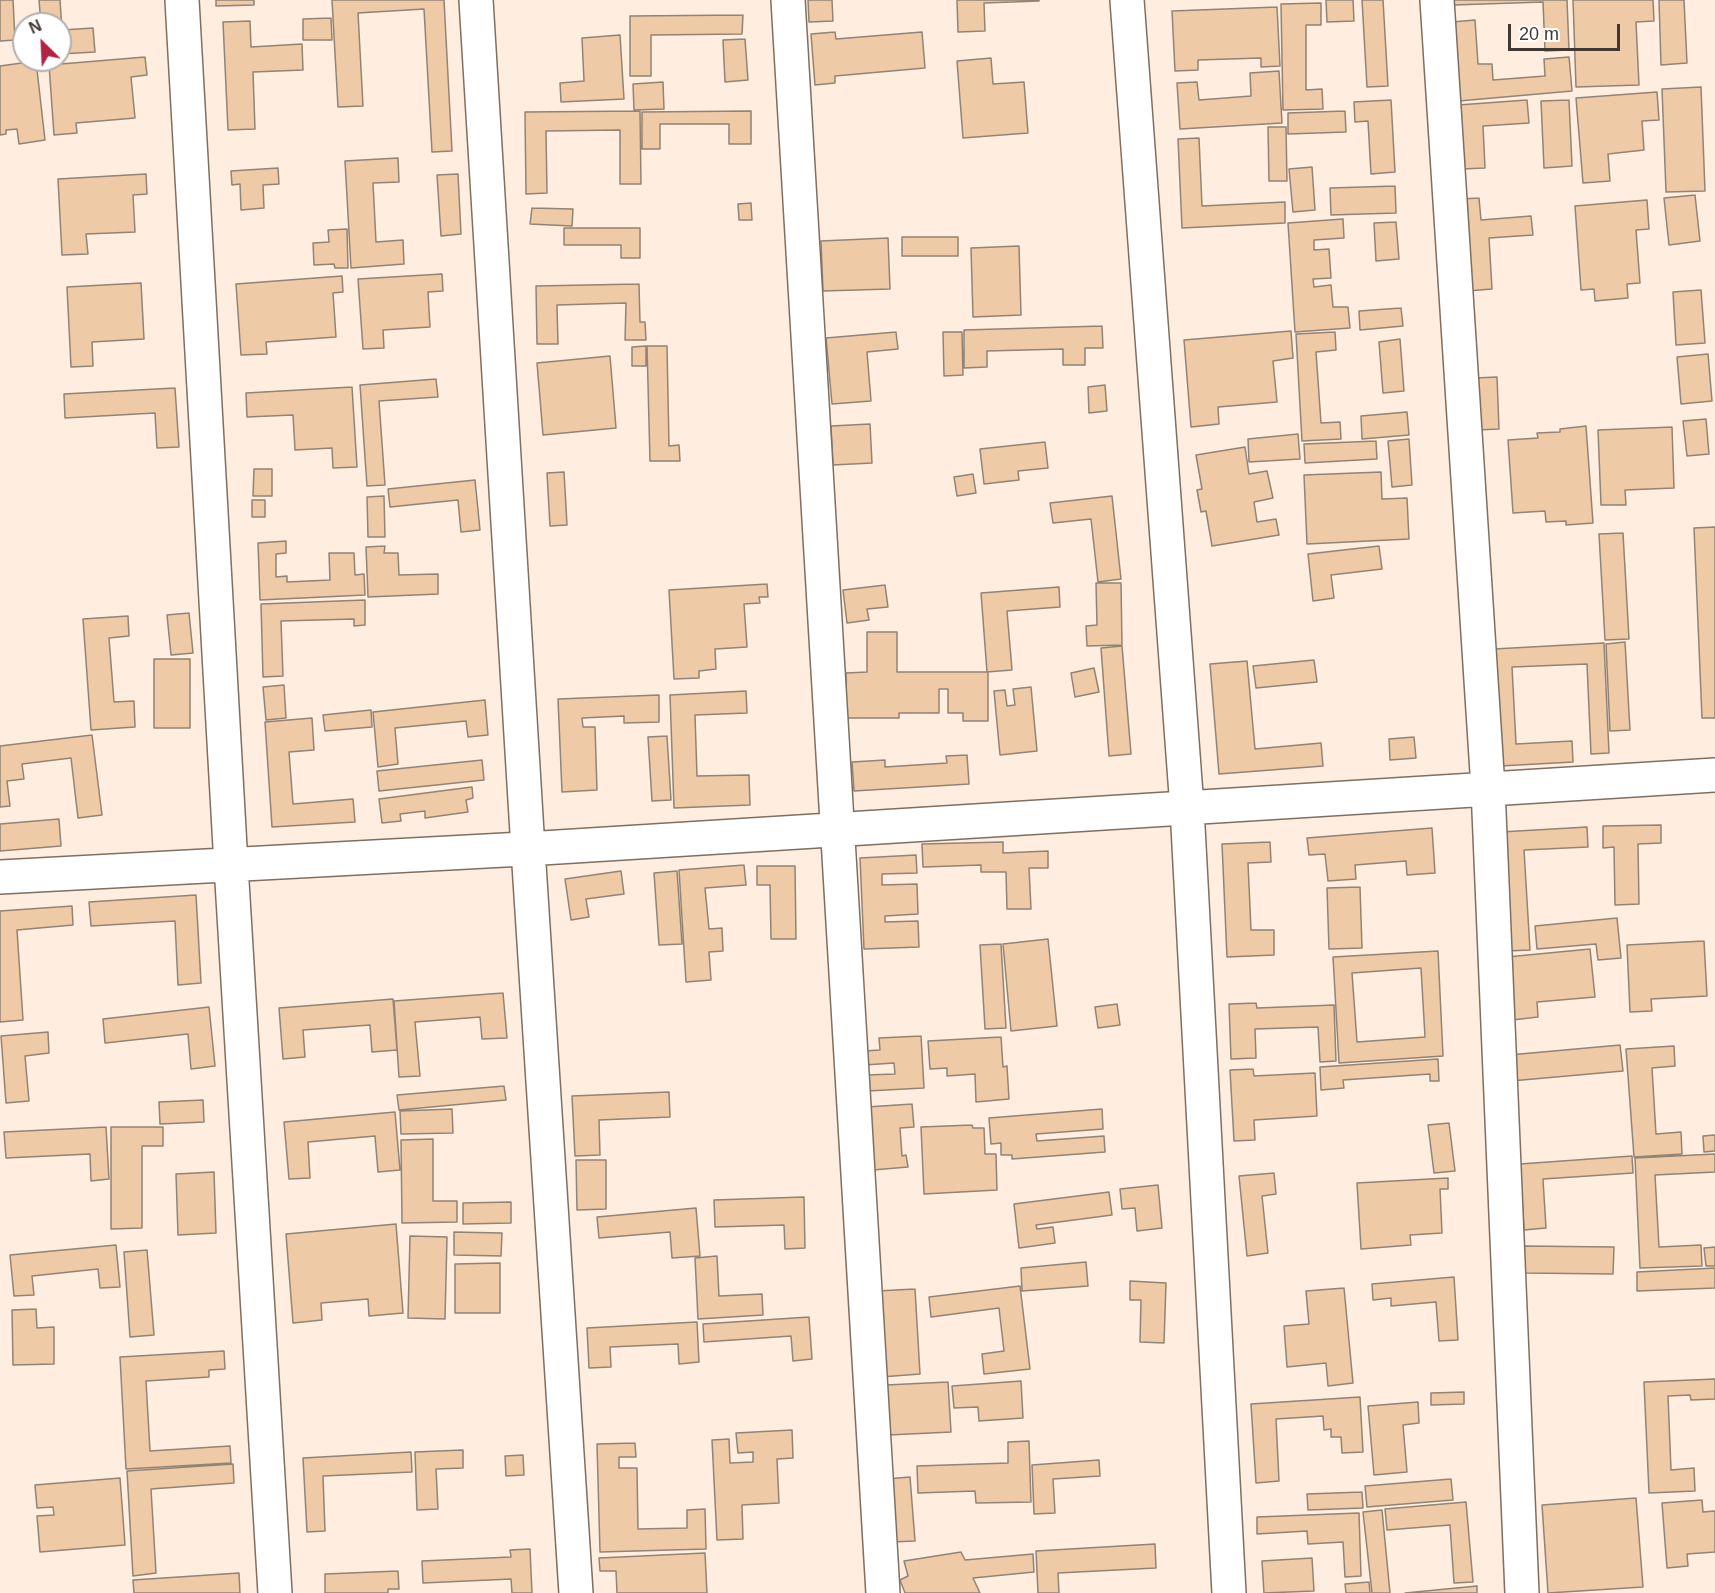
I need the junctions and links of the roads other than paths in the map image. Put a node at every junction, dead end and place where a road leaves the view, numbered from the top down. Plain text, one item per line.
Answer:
1 (182, 0) edge
2 (476, 0) edge
3 (788, 0) edge
4 (1127, 0) edge
5 (1437, 0) edge
6 (1715, 775) edge
7 (1488, 788) junction
8 (1187, 808) junction
9 (837, 830) junction
10 (528, 849) junction
11 (231, 865) junction
12 (0, 877) edge
13 (275, 1593) edge
14 (576, 1593) edge
15 (883, 1593) edge
16 (1229, 1593) edge
17 (1522, 1593) edge

1 - 11 street
2 - 10 street
3 - 9 street
4 - 8 street
5 - 7 street
6 - 7 street
7 - 8 street
7 - 17 street
8 - 9 street
8 - 16 street
9 - 10 street
9 - 15 street
10 - 11 street
10 - 14 street
11 - 12 street
11 - 13 street

